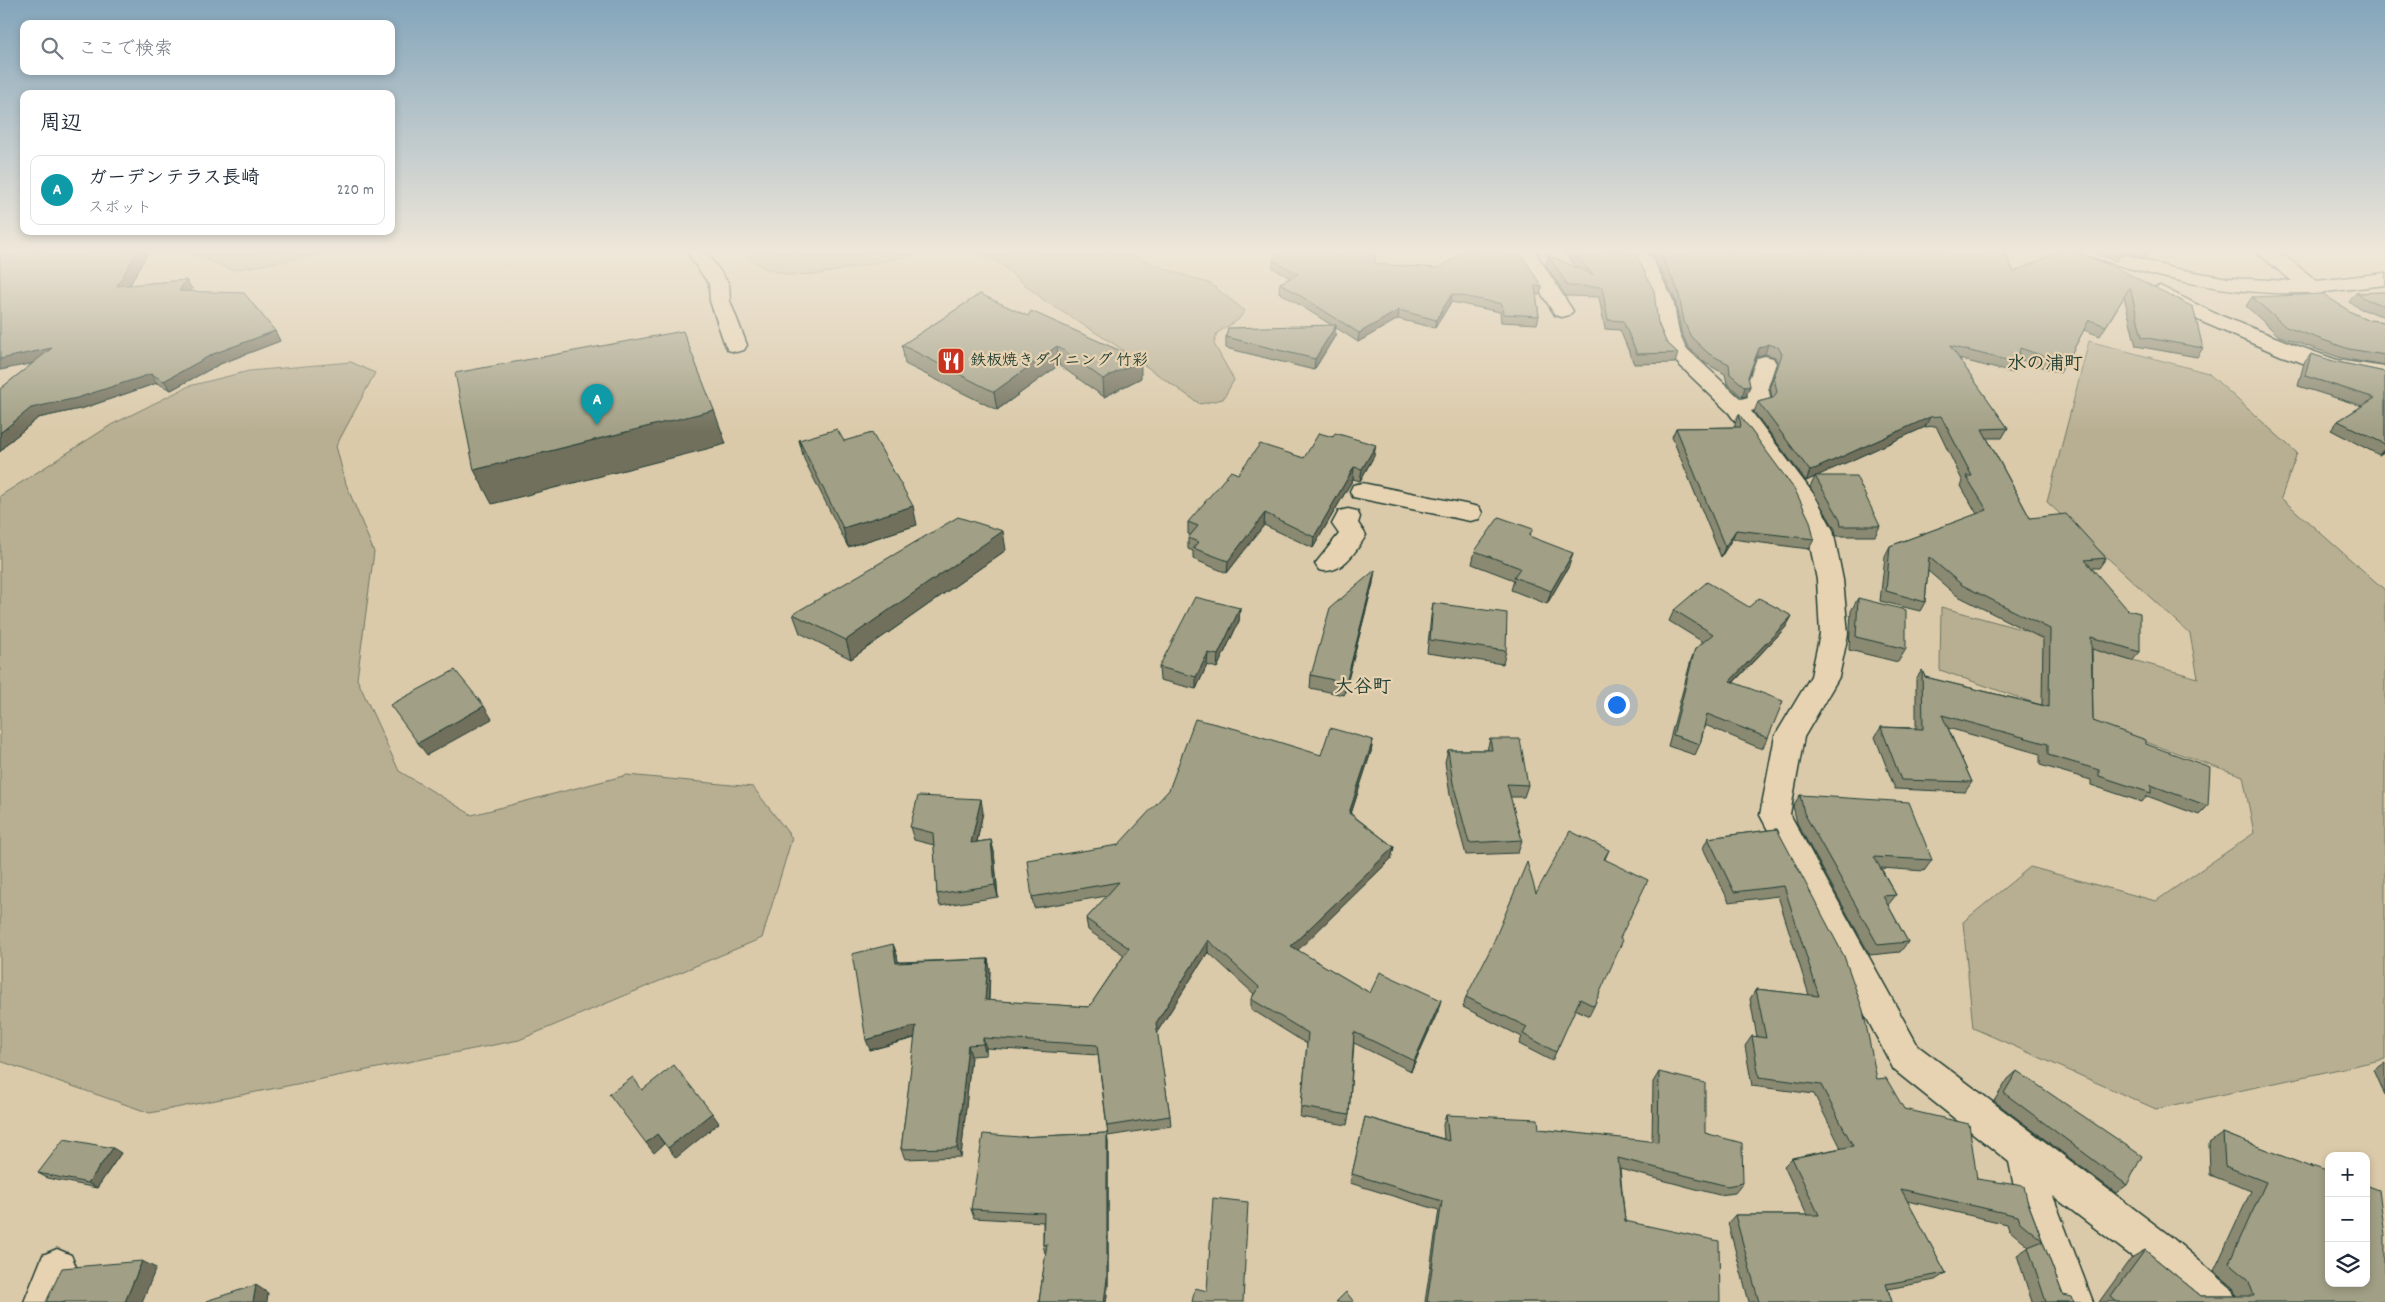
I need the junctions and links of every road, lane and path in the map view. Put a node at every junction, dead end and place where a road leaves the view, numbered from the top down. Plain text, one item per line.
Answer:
1 (724, 311) edge
2 (1665, 311) edge
3 (2195, 311) edge
4 (736, 345) dead end
5 (1765, 362) dead end
6 (2385, 374) edge
7 (1737, 408) junction
8 (1362, 491) dead end
9 (1470, 513) dead end
10 (1348, 517) dead end
11 (1328, 564) dead end
12 (2027, 1153) junction
13 (2073, 1302) edge
14 (2217, 1302) edge

1 - 4 street
2 - 7 street
3 - 6 street
5 - 7 street
7 - 12 street
8 - 9 street
10 - 11 street
12 - 13 street
12 - 14 street

